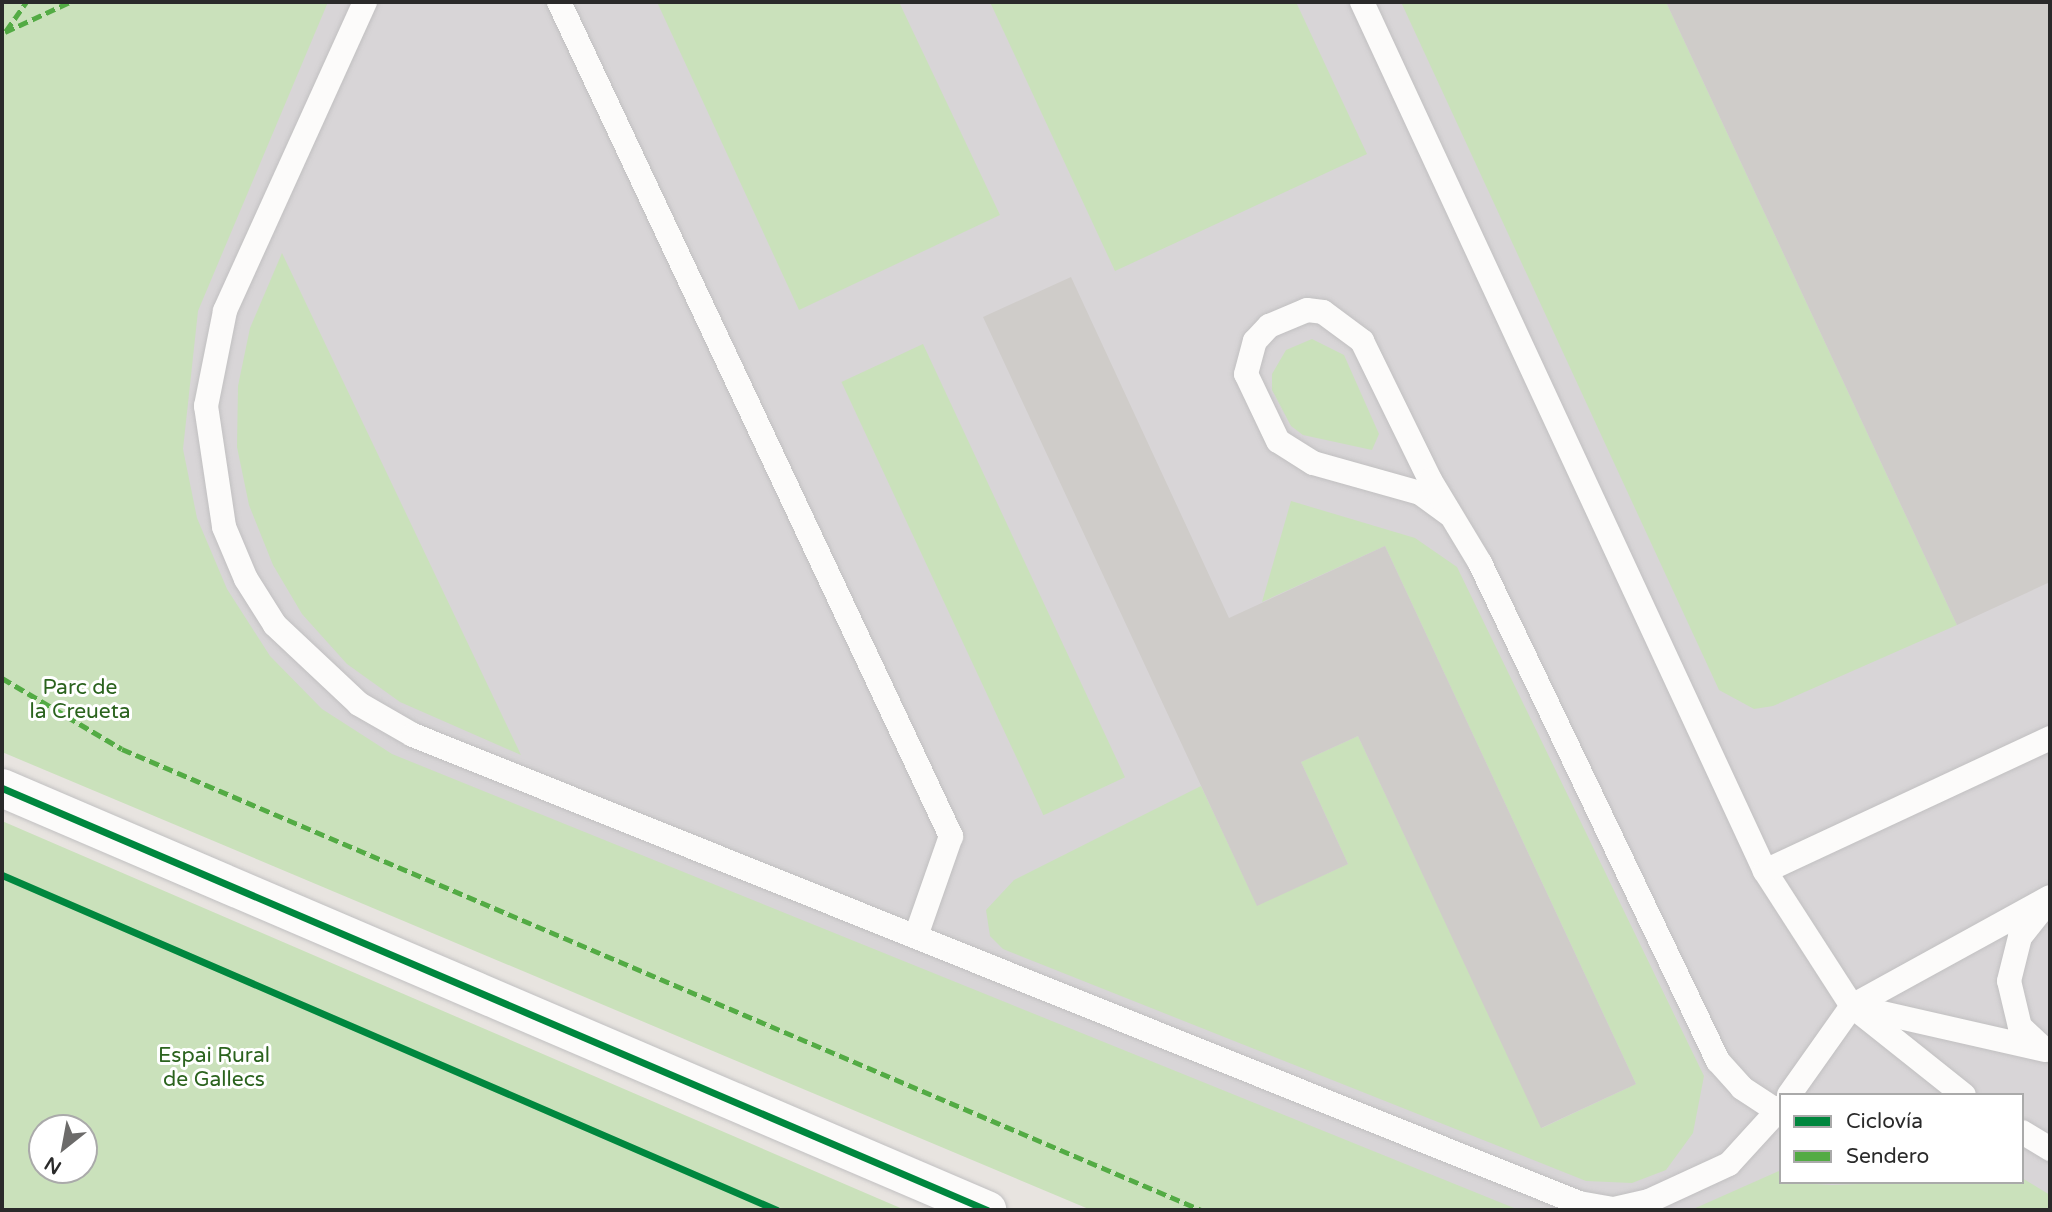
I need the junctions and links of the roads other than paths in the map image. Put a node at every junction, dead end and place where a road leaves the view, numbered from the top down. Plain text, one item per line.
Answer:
1 (365, 2) edge
2 (559, 2) edge
3 (1362, 2) edge
4 (1449, 514) junction
5 (2050, 738) edge
6 (2, 788) edge
7 (1765, 871) junction
8 (2050, 898) edge
9 (916, 936) junction
10 (1853, 1006) junction
11 (2048, 1052) edge
12 (1790, 1093) edge
13 (1962, 1093) edge
14 (1779, 1103) edge
15 (1779, 1107) edge
16 (2024, 1133) edge
17 (2050, 1149) edge
18 (987, 1210) edge

1 - 9 lane
2 - 9 lane
3 - 7 lane
4 - 4 lane
4 - 14 lane
5 - 7 lane
6 - 18 street
7 - 10 lane
8 - 10 lane
8 - 11 lane
9 - 15 lane
10 - 11 lane
10 - 12 lane
10 - 13 lane
16 - 17 lane

